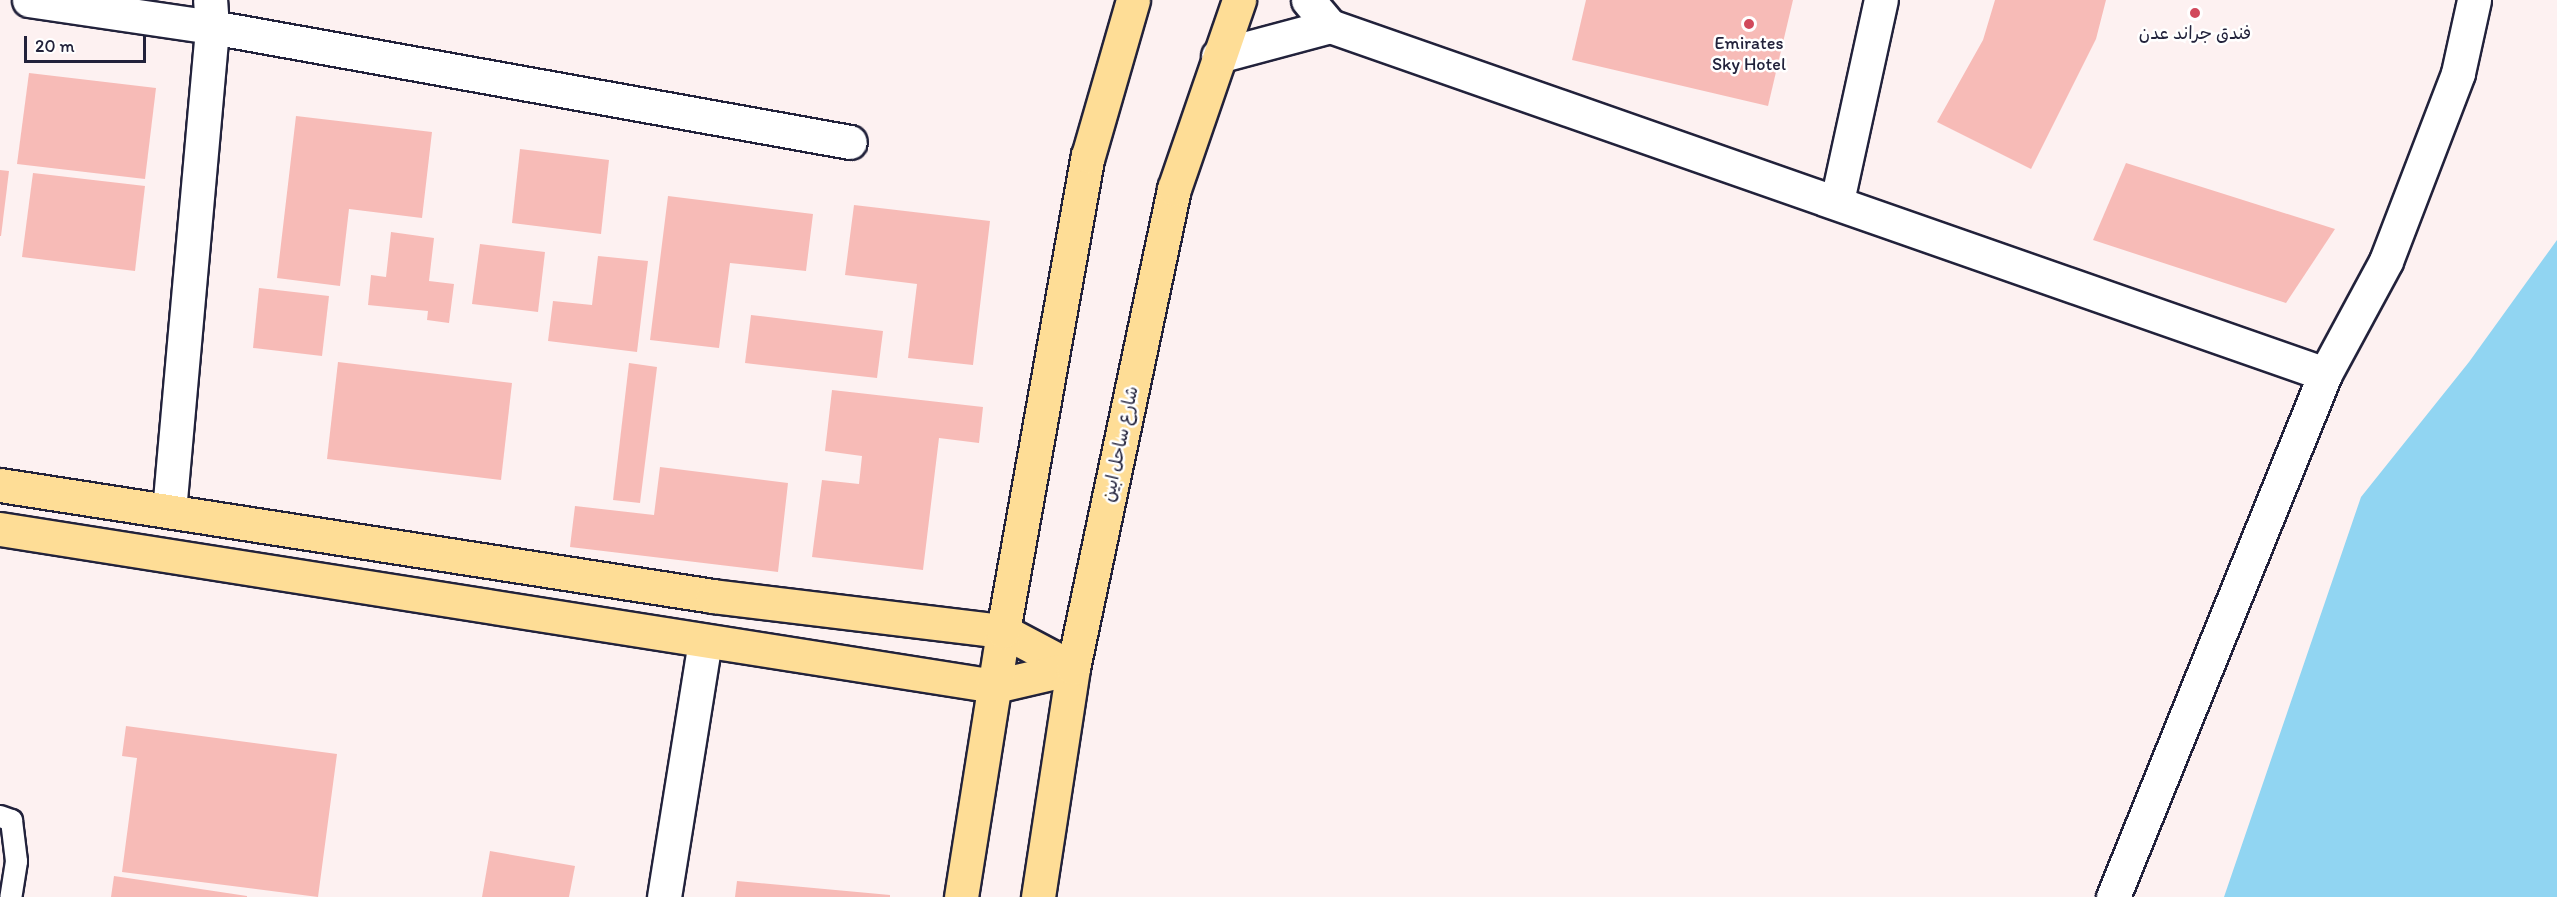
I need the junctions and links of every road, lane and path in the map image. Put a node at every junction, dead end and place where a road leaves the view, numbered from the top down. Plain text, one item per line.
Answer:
1 (29, 0) edge
2 (1132, 0) edge
3 (1239, 0) edge
4 (1308, 0) edge
5 (1881, 0) edge
6 (2474, 0) edge
7 (211, 14) edge
8 (1330, 26) junction
9 (1218, 56) junction
10 (850, 142) dead end
11 (1837, 201) junction
12 (2325, 374) junction
13 (0, 485) edge
14 (169, 511) junction
15 (0, 529) edge
16 (162, 552) junction
17 (713, 596) junction
18 (1003, 631) junction
19 (705, 641) junction
20 (1073, 668) junction
21 (995, 686) junction
22 (0, 816) edge
23 (10, 897) edge
24 (664, 897) edge
25 (962, 897) edge
26 (1038, 897) edge
27 (2113, 897) edge

1 - 7 street
2 - 18 main road
3 - 9 main road, شارع ساحل ابين
4 - 8 street
5 - 11 street
6 - 12 street
7 - 10 street
7 - 14 street
8 - 9 street
8 - 11 street
9 - 20 main road, شارع ساحل ابين
11 - 12 street
12 - 27 street
13 - 14 main road
14 - 16 main road
14 - 17 main road
15 - 16 main road
16 - 19 main road
17 - 18 main road
17 - 19 main road
18 - 20 main road
18 - 21 main road
19 - 21 main road
19 - 24 street
20 - 21 main road
20 - 26 main road, شارع ساحل ابين
21 - 25 main road
22 - 23 lane

